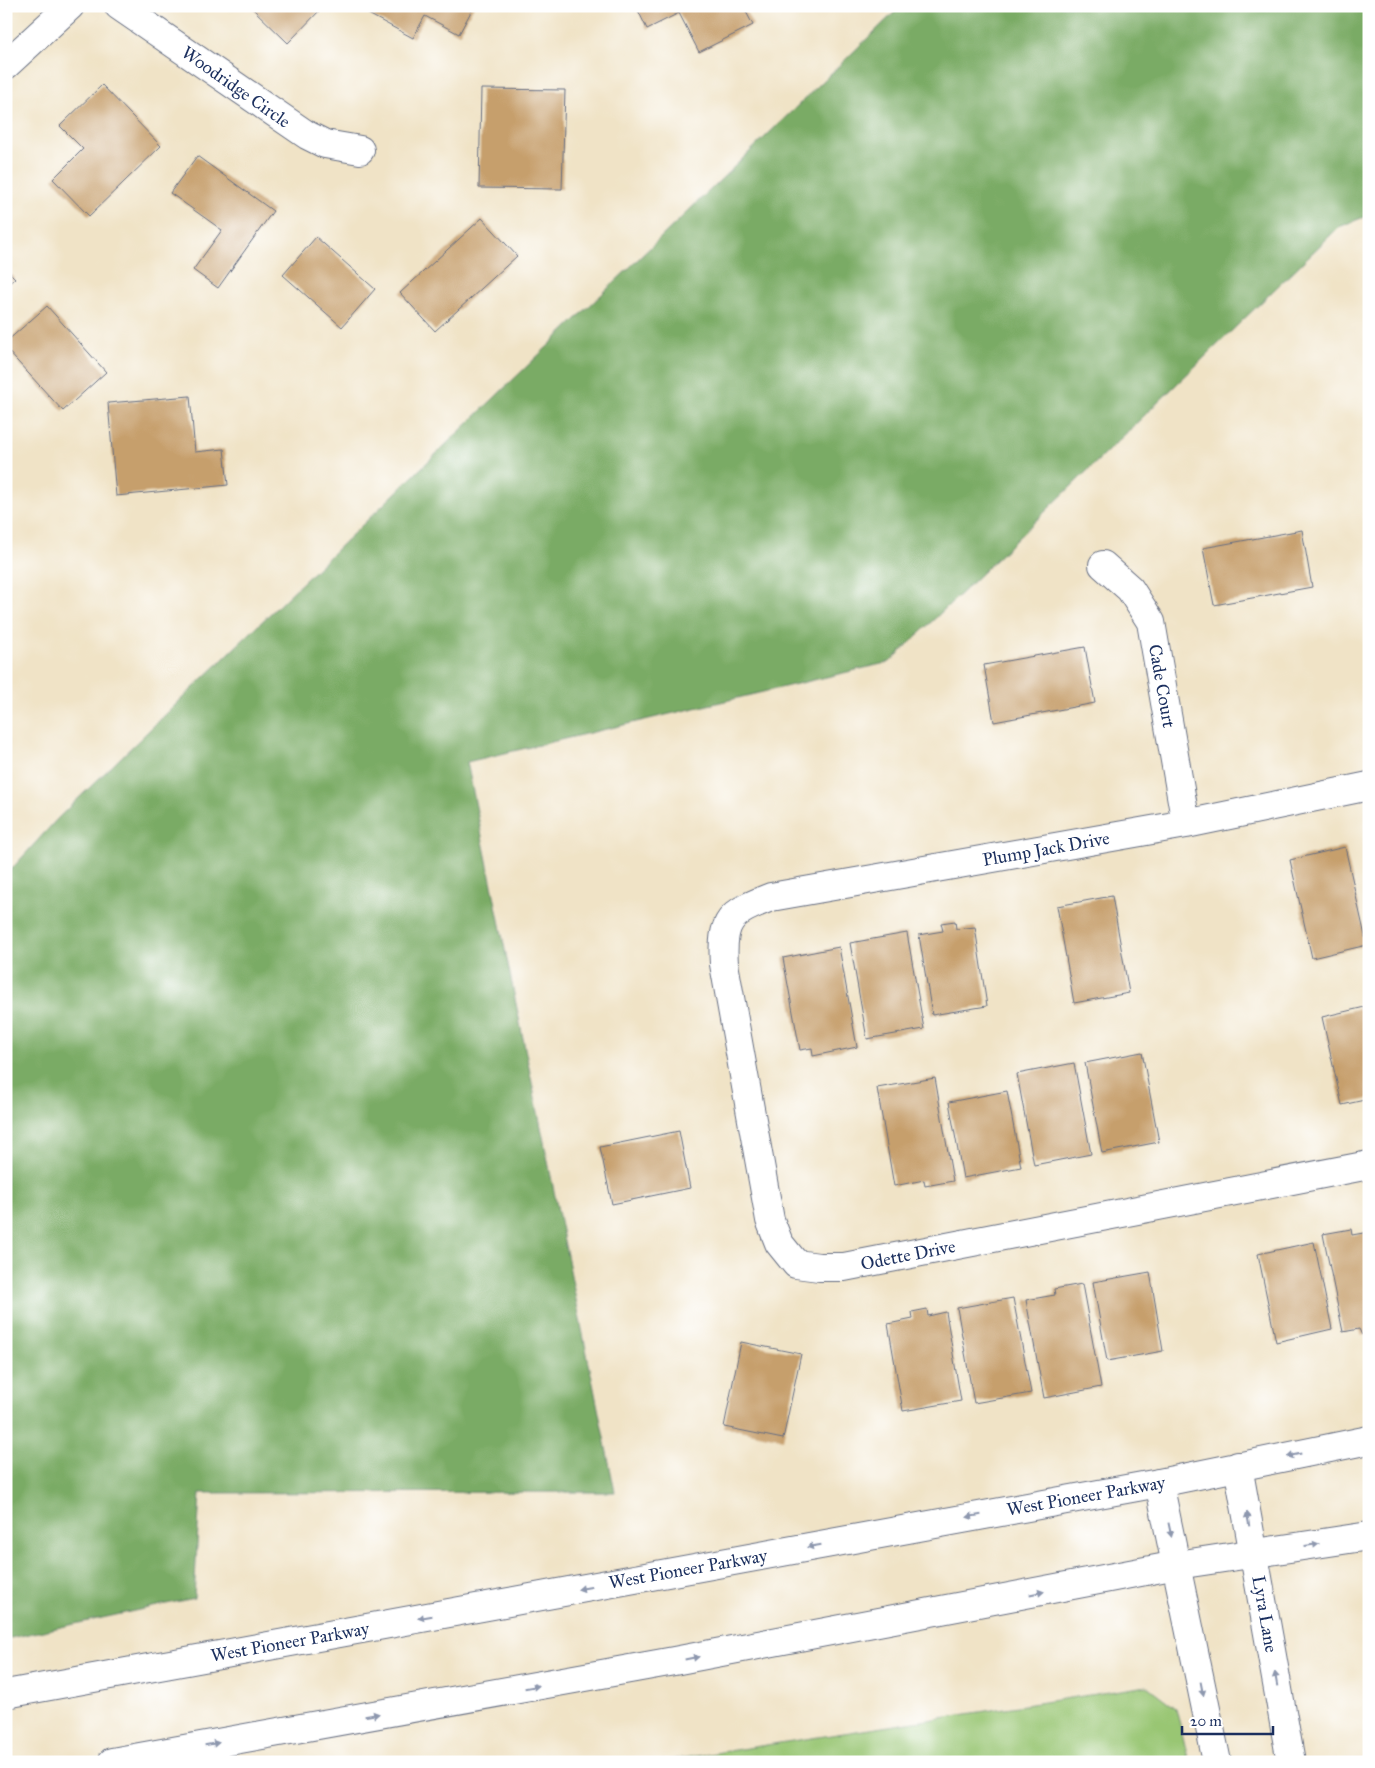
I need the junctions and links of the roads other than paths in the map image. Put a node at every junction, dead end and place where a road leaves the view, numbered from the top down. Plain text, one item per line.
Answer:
1 (70, 6) edge
2 (119, 6) edge
3 (6, 65) edge
4 (360, 150) dead end
5 (1103, 565) dead end
6 (1369, 786) edge
7 (1186, 824) junction
8 (728, 920) joint
9 (1369, 1165) edge
10 (1369, 1440) edge
11 (1238, 1466) junction
12 (1159, 1482) junction
13 (1369, 1536) edge
14 (1254, 1553) junction
15 (1177, 1565) junction
16 (6, 1694) edge
17 (112, 1762) edge
18 (1216, 1762) edge
19 (1291, 1762) edge

1 - 3 street
2 - 4 street, Woodridge Circle
5 - 7 street, Cade Court
6 - 7 street, Plump Jack Drive
7 - 8 street, Plump Jack Drive
8 - 9 street, Odette Drive
10 -> 11 street, West Pioneer Parkway
11 - 12 street, West Pioneer Parkway
14 -> 11 street, Lyra Lane
12 -> 15 street
12 -> 16 street, West Pioneer Parkway
14 -> 13 street
14 - 15 street
19 -> 14 street, Lyra Lane
17 -> 15 street
15 -> 18 street

